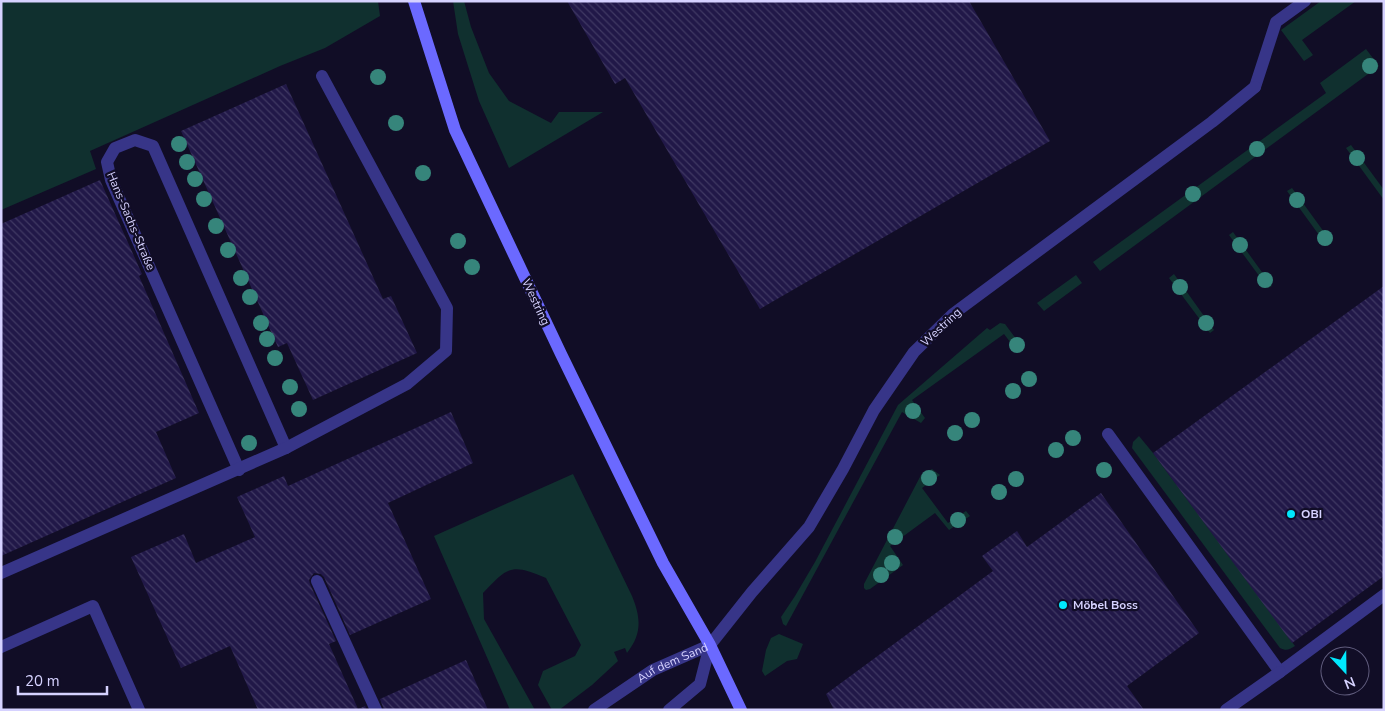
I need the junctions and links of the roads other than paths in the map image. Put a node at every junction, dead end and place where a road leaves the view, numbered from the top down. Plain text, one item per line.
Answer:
1 (414, 1) edge
2 (1305, 1) edge
3 (322, 76) dead end
4 (1108, 434) dead end
5 (286, 448) junction
6 (239, 470) junction
7 (1, 573) edge
8 (317, 581) dead end
9 (1384, 595) edge
10 (710, 645) junction
11 (1, 647) edge
12 (1280, 672) junction
13 (139, 710) edge
14 (376, 710) edge
15 (594, 710) edge
16 (669, 710) edge
17 (741, 710) edge
18 (1226, 710) edge

1 - 10 main road, Westring
2 - 10 street, Westring
3 - 5 street
4 - 12 street
5 - 6 street
5 - 6 street, Hans-Sachs-Straße
6 - 7 street
8 - 14 street
9 - 12 street
10 - 15 street, Auf dem Sand
10 - 16 street, Auf dem Sand
10 - 17 main road, Westring
11 - 13 street
12 - 18 street

